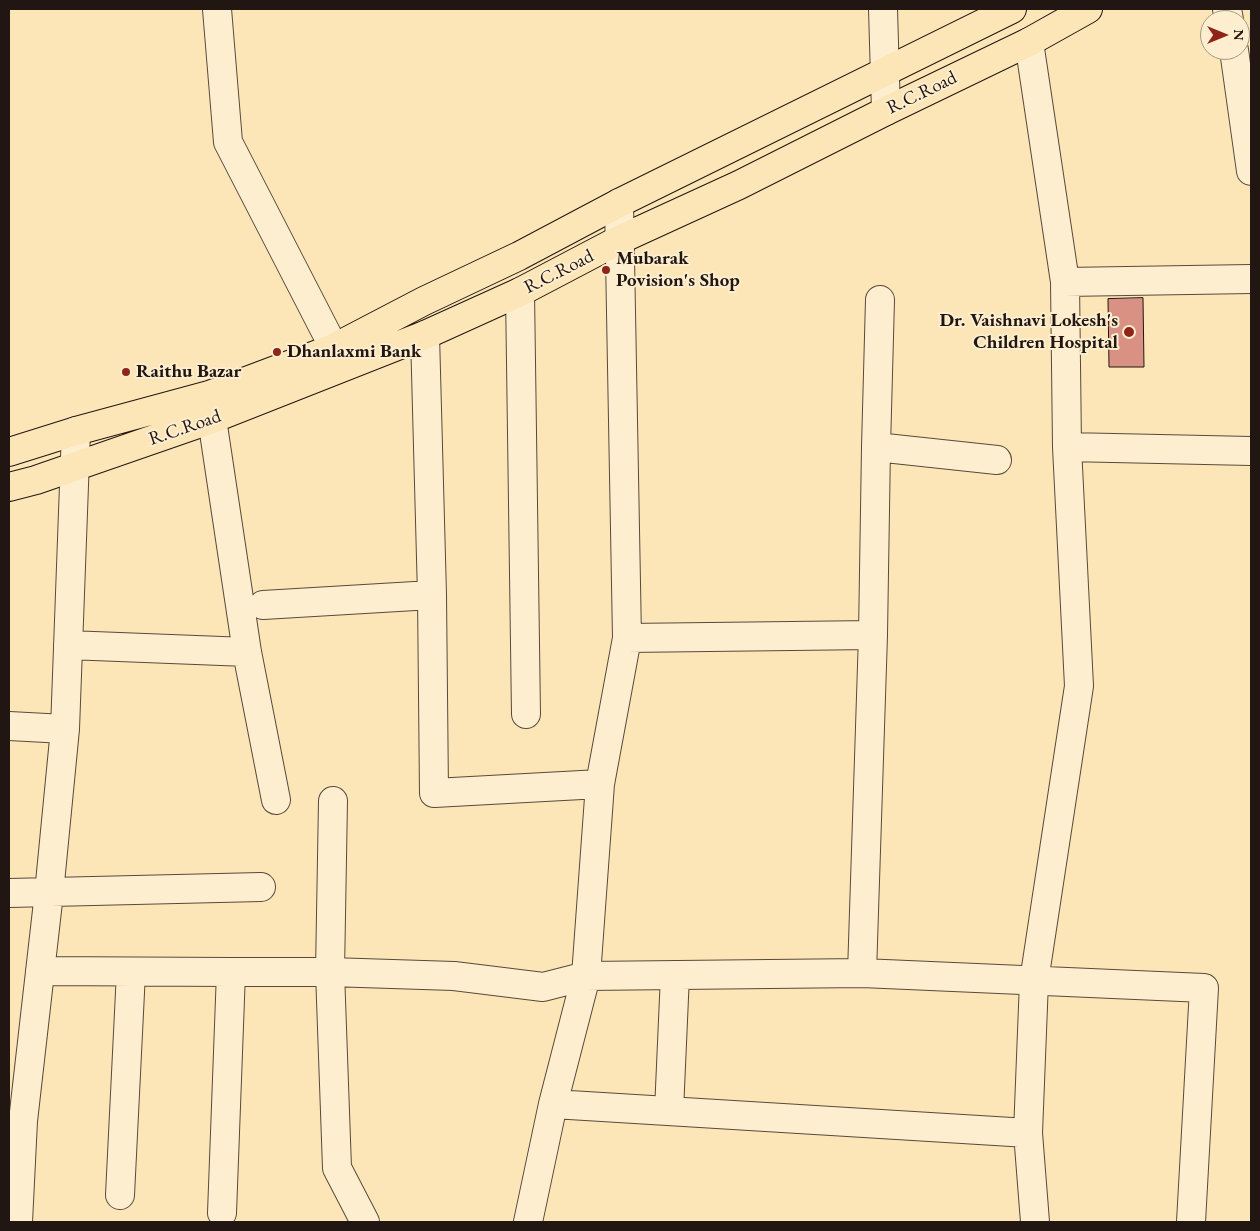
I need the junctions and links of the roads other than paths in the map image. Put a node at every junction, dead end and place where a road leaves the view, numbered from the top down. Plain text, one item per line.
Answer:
1 (217, 9) edge
2 (883, 9) edge
3 (1012, 9) edge
4 (1088, 9) edge
5 (1029, 42) junction
6 (1236, 60) edge
7 (885, 72) junction
8 (886, 111) junction
9 (1247, 115) edge
10 (1251, 171) edge
11 (618, 203) junction
12 (619, 240) junction
13 (1251, 278) edge
14 (1065, 282) junction
15 (520, 292) junction
16 (880, 300) dead end
17 (425, 335) junction
18 (334, 348) junction
19 (212, 419) junction
20 (76, 431) junction
21 (876, 447) junction
22 (1067, 447) junction
23 (1251, 451) edge
24 (9, 452) edge
25 (997, 460) dead end
26 (75, 466) junction
27 (9, 487) edge
28 (432, 595) junction
29 (263, 605) dead end
30 (873, 636) junction
31 (627, 638) junction
32 (68, 645) junction
33 (247, 652) junction
34 (526, 714) dead end
35 (9, 726) edge
36 (65, 729) junction
37 (600, 784) junction
38 (276, 800) dead end
39 (333, 801) dead end
40 (261, 887) dead end
41 (9, 893) edge
42 (49, 893) junction
43 (40, 971) junction
44 (131, 972) junction
45 (230, 972) junction
46 (330, 972) junction
47 (862, 973) junction
48 (675, 975) junction
49 (586, 976) junction
50 (1034, 981) junction
51 (553, 1104) junction
52 (669, 1112) junction
53 (16, 1121) edge
54 (1028, 1133) junction
55 (120, 1195) dead end
56 (222, 1213) dead end
57 (18, 1222) edge
58 (364, 1222) edge
59 (528, 1222) edge
60 (1035, 1222) edge
61 (1191, 1222) edge

1 - 18 street
2 - 7 street
3 - 7 main road, R.C.Road
4 - 5 main road, R.C.Road
5 - 8 main road, R.C.Road
5 - 14 street
6 - 9 street
7 - 8 street
7 - 11 main road, R.C.Road
8 - 12 main road, R.C.Road
9 - 10 street
11 - 12 street
11 - 18 main road, R.C.Road
12 - 15 main road, R.C.Road
12 - 31 street
13 - 14 street
14 - 22 street
15 - 17 main road, R.C.Road
15 - 34 street
16 - 21 street
17 - 19 main road, R.C.Road
17 - 28 street
18 - 20 main road, R.C.Road
19 - 26 main road, R.C.Road
19 - 33 street
20 - 24 main road, R.C.Road
20 - 26 street
21 - 25 street
21 - 30 street
22 - 23 street
22 - 50 street
26 - 27 main road, R.C.Road
26 - 32 street
28 - 29 street
28 - 37 street
30 - 31 street
30 - 47 street
31 - 37 street
32 - 33 street
32 - 36 street
33 - 38 street
35 - 36 street
36 - 42 street
37 - 49 street
39 - 46 street
40 - 42 street
41 - 42 street
42 - 43 street
43 - 44 street
43 - 53 street
44 - 45 street
44 - 55 street
45 - 46 street
45 - 56 street
46 - 49 street
46 - 58 street
47 - 48 street
47 - 50 street
48 - 49 street
48 - 52 street
49 - 51 street
50 - 54 street
50 - 61 street
51 - 52 street
51 - 59 street
52 - 54 street
53 - 57 street
54 - 60 street

